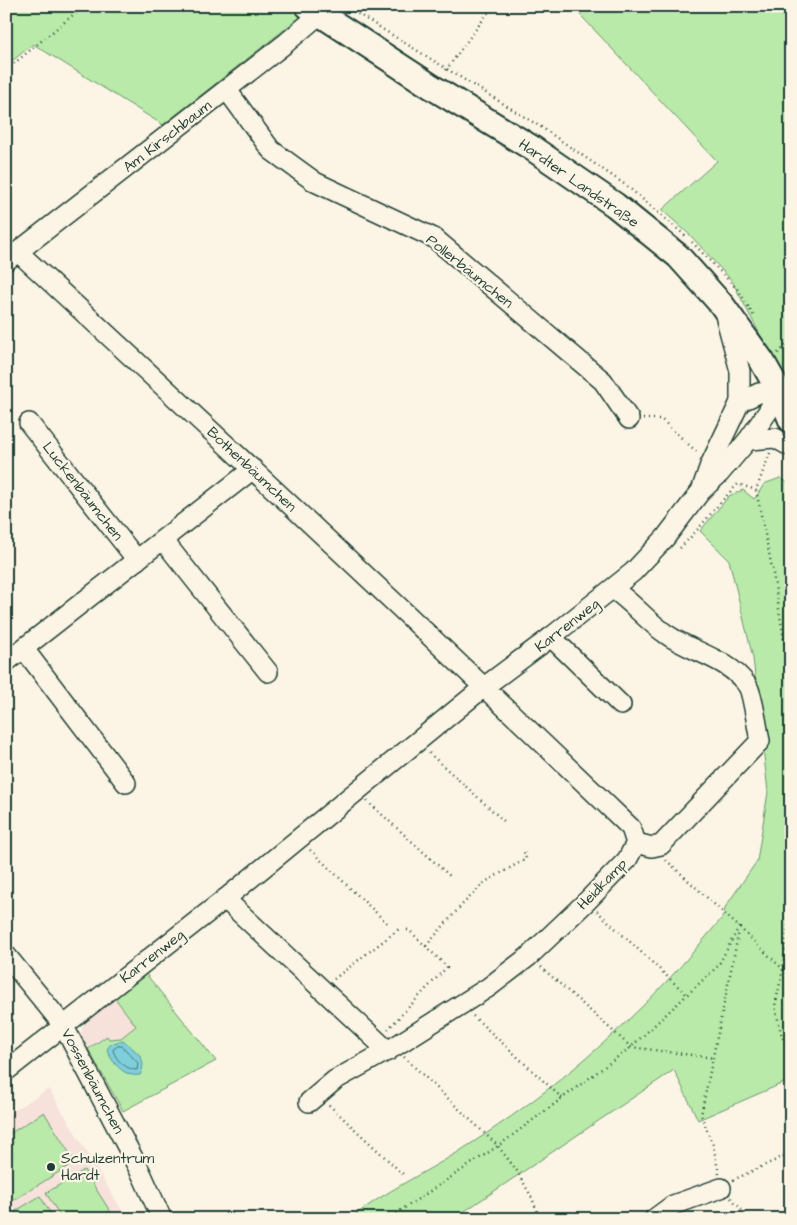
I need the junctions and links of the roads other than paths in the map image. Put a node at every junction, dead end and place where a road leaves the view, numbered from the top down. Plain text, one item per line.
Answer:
1 (317, 9) edge
2 (227, 90) junction
3 (12, 257) edge
4 (722, 305) junction
5 (779, 391) junction
6 (740, 402) junction
7 (629, 419) road end
8 (791, 420) edge
9 (29, 423) dead end
10 (748, 440) junction
11 (783, 443) edge
12 (253, 469) junction
13 (701, 491) junction
14 (163, 540) junction
15 (137, 560) junction
16 (613, 589) junction
17 (551, 637) junction
18 (24, 649) junction
19 (6, 662) edge
20 (268, 672) dead end
21 (484, 687) junction
22 (621, 705) dead end
23 (126, 783) dead end
24 (644, 845) junction
25 (225, 900) junction
26 (6, 955) edge
27 (63, 1025) junction
28 (386, 1046) junction
29 (6, 1071) edge
30 (314, 1098) road end
31 (721, 1188) road end
32 (162, 1219) edge
33 (654, 1219) edge

1 - 2 street, Am Kirschbaum
1 - 4 main road, Hardter Landstraße
2 - 3 street, Am Kirschbaum
2 - 7 street, Pollerbäumchen
3 - 12 street, Bothenbäumchen
4 - 5 main road, Hardter Landstraße
4 - 6 street, Karrenweg
5 - 6 street
5 - 8 main road, Hardter Landstraße
5 - 10 street, Karrenweg
6 - 13 street, Karrenweg
9 - 15 street, Luckenbäumchen
10 - 11 street
10 - 13 street, Karrenweg
12 - 14 street
12 - 21 street, Bothenbäumchen
13 - 16 street, Karrenweg
14 - 15 street
14 - 20 street
15 - 18 street
16 - 17 street, Karrenweg
16 - 24 street
17 - 21 street, Karrenweg
17 - 22 street
18 - 19 street
18 - 23 street
21 - 24 street, Heidkamp
21 - 25 street, Karrenweg
24 - 28 street, Heidkamp
25 - 27 street, Karrenweg
25 - 28 street
26 - 27 street, Vossenbäumchen
27 - 29 street, Karrenweg
27 - 32 street, Vossenbäumchen
28 - 30 street, Heidkamp
31 - 33 street

